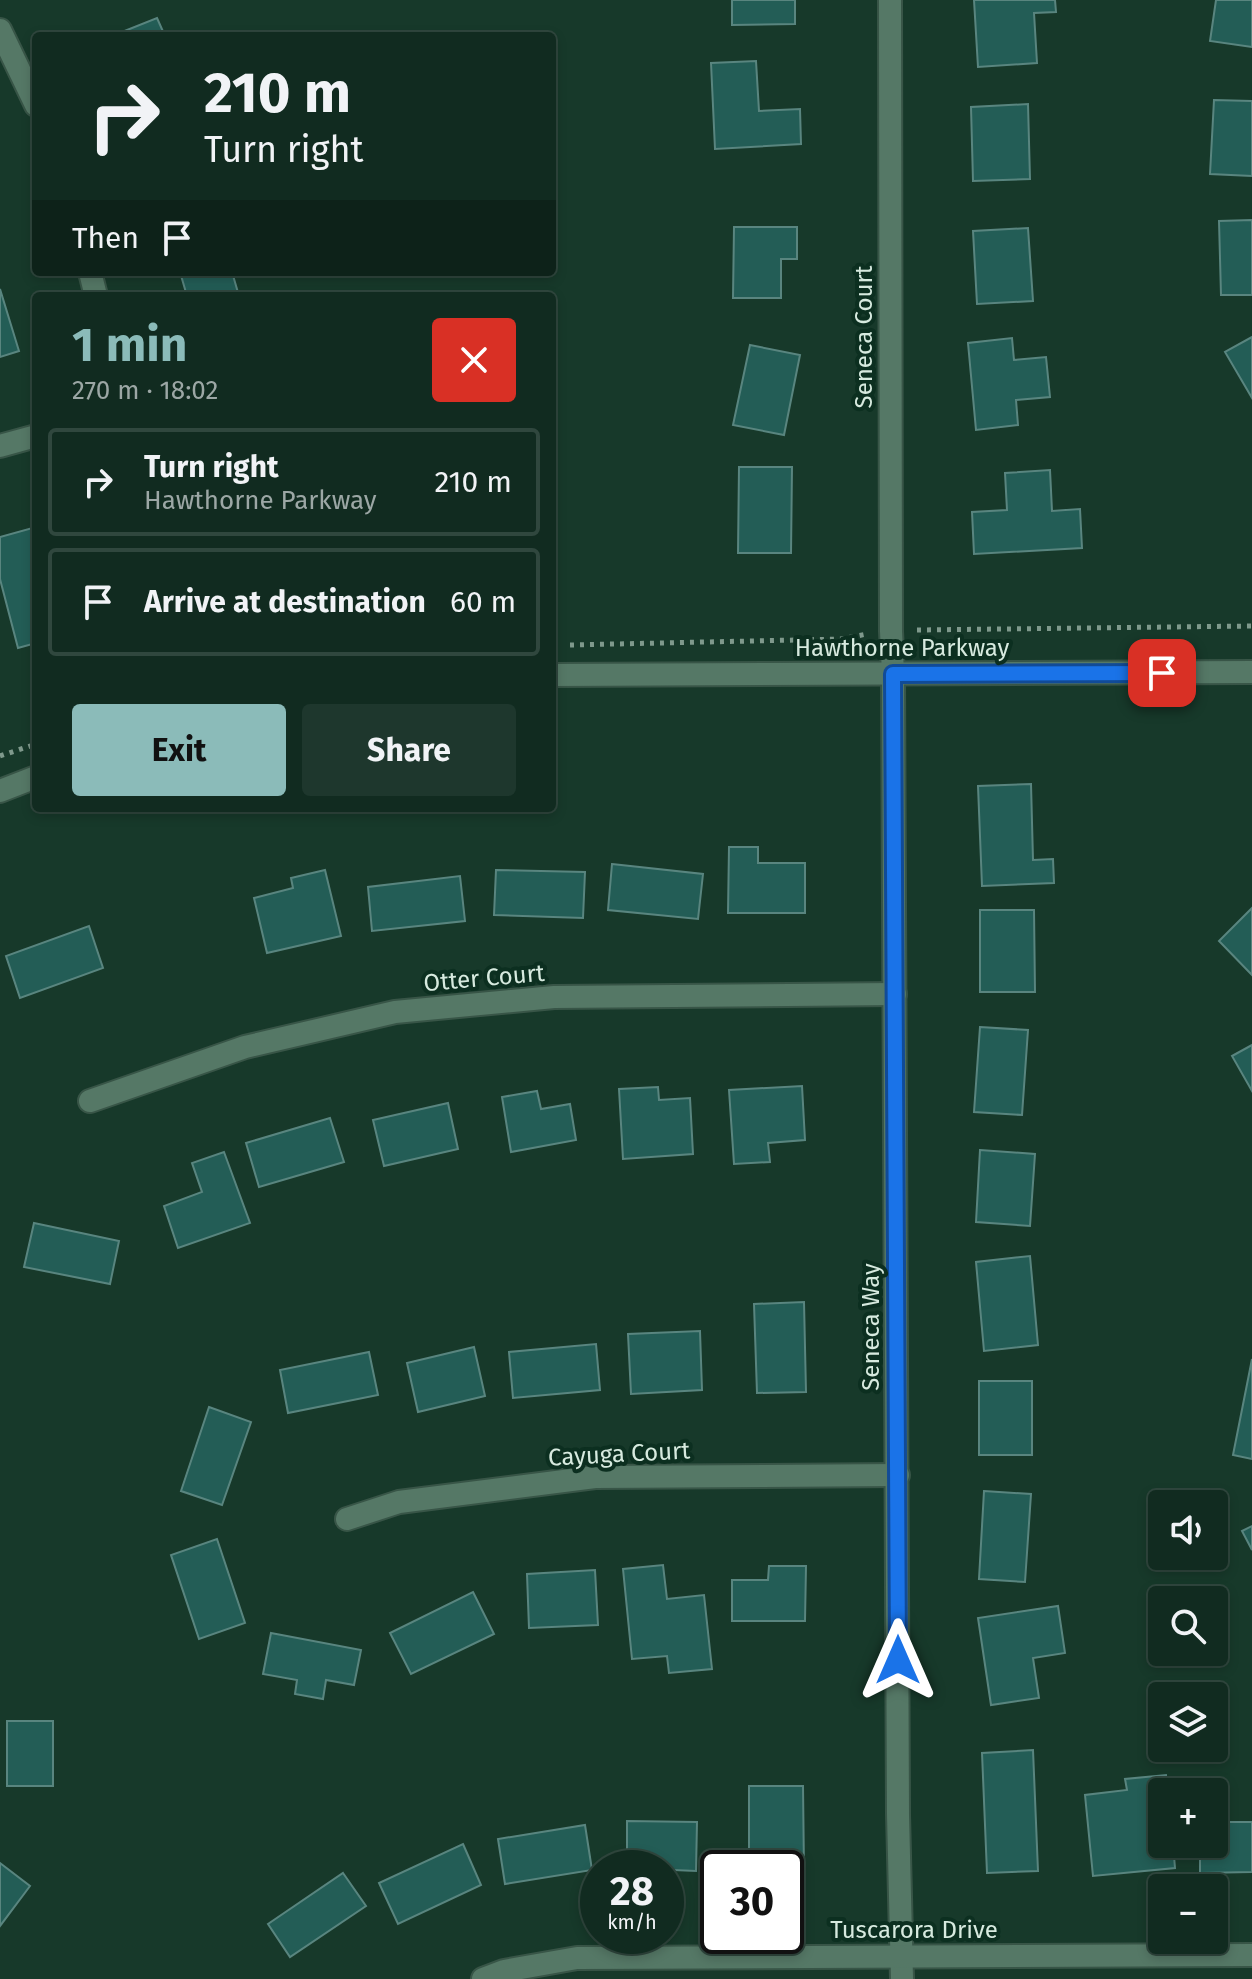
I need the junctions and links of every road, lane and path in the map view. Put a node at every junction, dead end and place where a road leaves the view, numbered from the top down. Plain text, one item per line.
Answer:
1 (890, 0) edge
2 (0, 30) edge
3 (32, 97) edge
4 (32, 437) edge
5 (0, 446) edge
6 (1252, 672) edge
7 (893, 674) junction
8 (556, 675) edge
9 (32, 745) edge
10 (0, 756) edge
11 (32, 779) edge
12 (0, 791) edge
13 (895, 994) junction
14 (90, 1101) dead end
15 (898, 1475) junction
16 (347, 1519) dead end
17 (1252, 1955) edge
18 (902, 1968) edge
19 (483, 1979) edge

1 - 7 street, Seneca Court
2 - 3 street
4 - 5 street
6 - 7 street, Hawthorne Parkway
7 - 8 street, Hawthorne Parkway
7 - 13 street, Seneca Way
9 - 10 path
11 - 12 street
13 - 14 street, Otter Court
13 - 15 street, Seneca Way
15 - 16 street, Cayuga Court
15 - 18 street, Seneca Way
17 - 18 street, Tuscarora Drive
18 - 19 street, Tuscarora Drive

